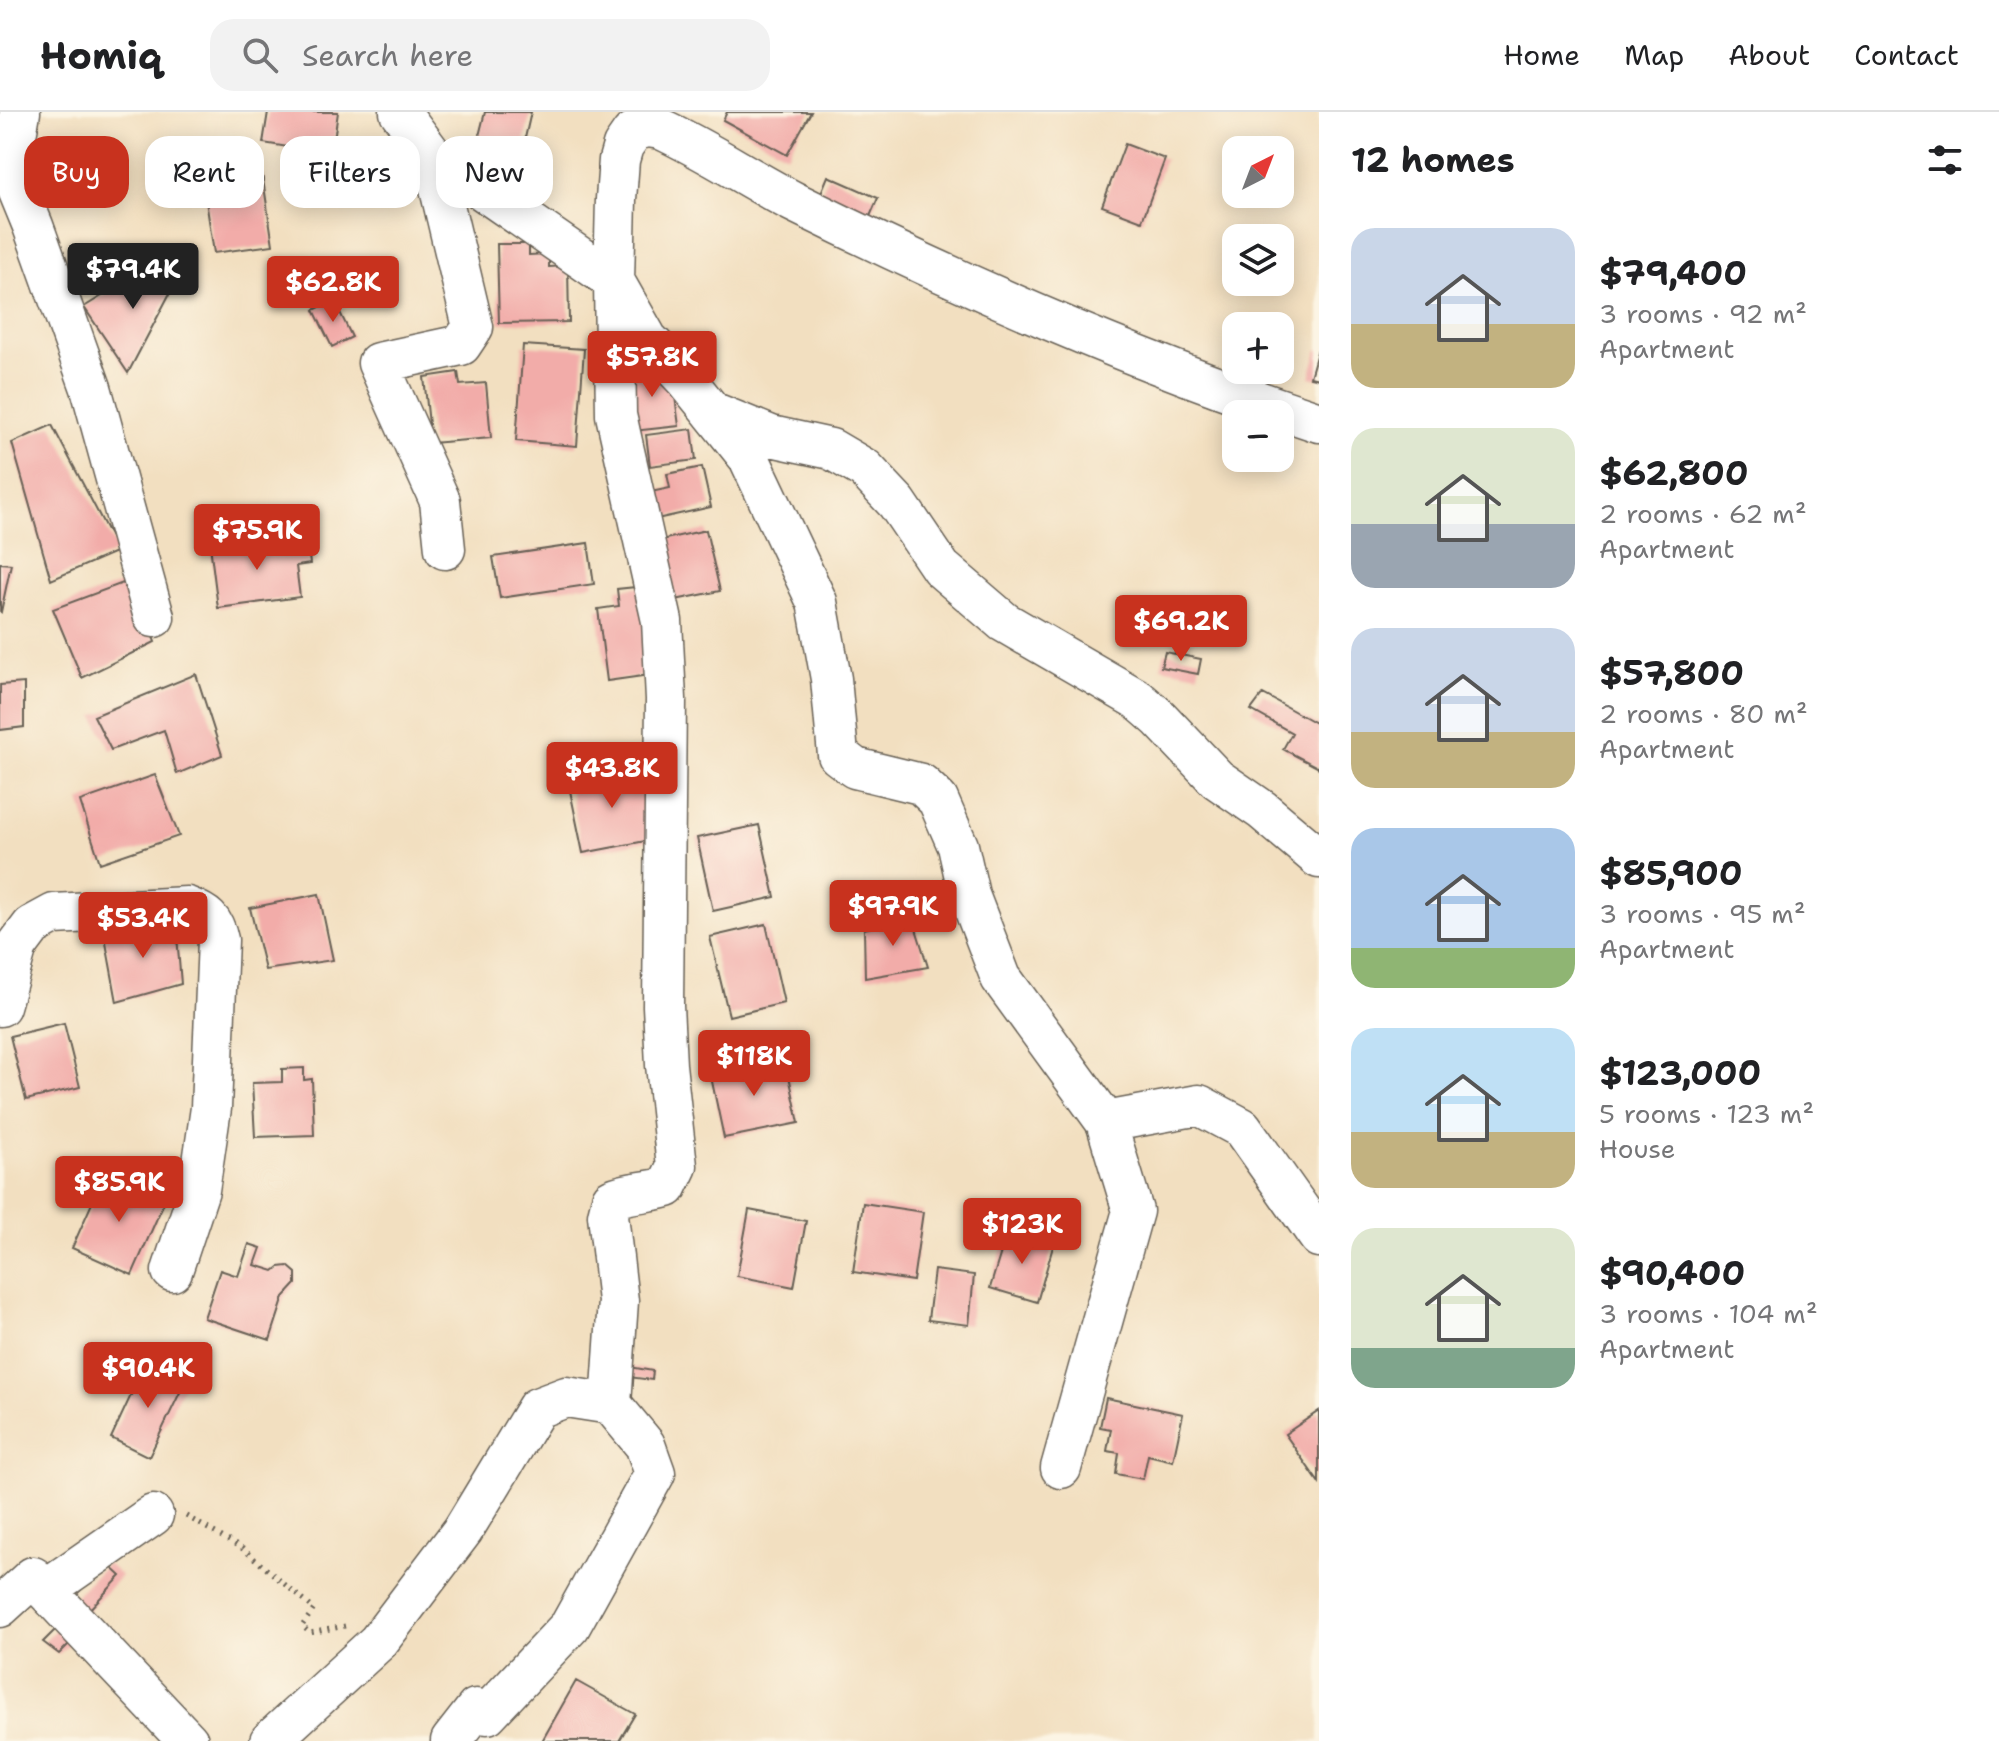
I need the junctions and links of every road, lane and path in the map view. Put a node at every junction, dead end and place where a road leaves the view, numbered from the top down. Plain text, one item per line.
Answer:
1 (20, 112) edge
2 (400, 112) edge
3 (622, 123) edge
4 (432, 155) junction
5 (614, 281) junction
6 (712, 412) junction
7 (1319, 422) edge
8 (445, 549) dead end
9 (154, 617) dead end
10 (1319, 858) edge
11 (0, 1006) edge
12 (1106, 1122) junction
13 (1319, 1237) edge
14 (172, 1271) dead end
15 (611, 1404) junction
16 (1061, 1468) dead end
17 (153, 1515) joint
18 (45, 1590) junction
19 (0, 1607) edge
20 (378, 1642) junction
21 (188, 1741) edge
22 (270, 1741) edge
23 (451, 1741) edge

1 - 9 street
2 - 4 street
3 - 5 street
3 - 7 street
4 - 5 street
4 - 8 street
5 - 6 street
5 - 15 street
6 - 10 street
6 - 12 street
11 - 14 street
12 - 13 street
12 - 16 street
15 - 20 street
15 - 23 street
17 - 18 street
17 - 20 path
18 - 19 street
18 - 21 street
20 - 22 street

